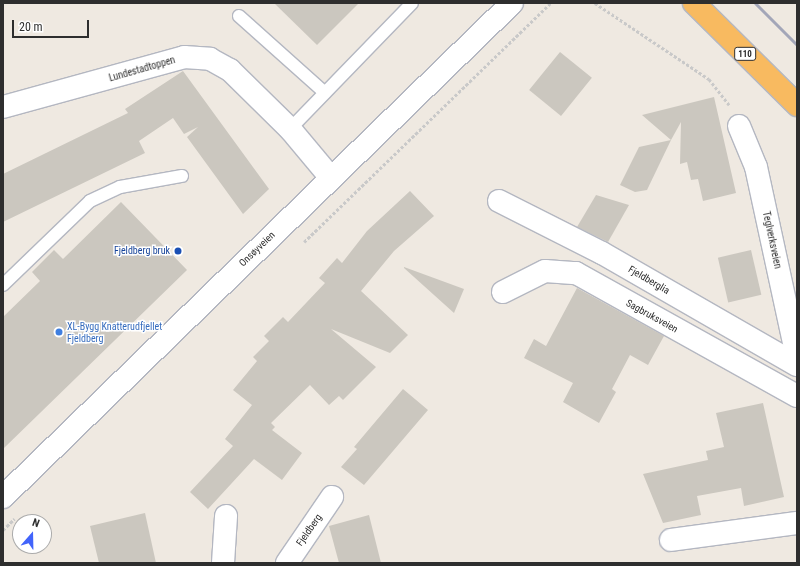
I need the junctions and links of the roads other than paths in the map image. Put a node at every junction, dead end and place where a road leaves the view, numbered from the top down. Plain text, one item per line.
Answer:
1 (412, 3) edge
2 (512, 3) edge
3 (694, 3) edge
4 (239, 16) dead end
5 (325, 93) junction
6 (797, 105) edge
7 (3, 107) edge
8 (739, 126) road end
9 (290, 129) junction
10 (182, 176) dead end
11 (331, 178) junction
12 (499, 200) dead end
13 (3, 284) edge
14 (503, 292) dead end
15 (797, 357) edge
16 (797, 365) edge
17 (797, 396) edge
18 (3, 497) edge
19 (332, 497) dead end
20 (226, 516) dead end
21 (797, 523) edge
22 (671, 540) dead end
23 (223, 563) edge
24 (287, 563) edge

1 - 5 lane
2 - 11 street, Onsøyveien
3 - 6 highway, 110
4 - 5 lane
5 - 9 lane
7 - 9 street, Lundestadtoppen
8 - 15 street, Teglverksveien
9 - 11 street, Lundestadtoppen
10 - 13 lane
11 - 18 street, Onsøyveien
12 - 16 street, Fjeldberglia
14 - 17 street, Sagbruksveien
19 - 24 street, Fjeldberg
20 - 23 street
21 - 22 street

